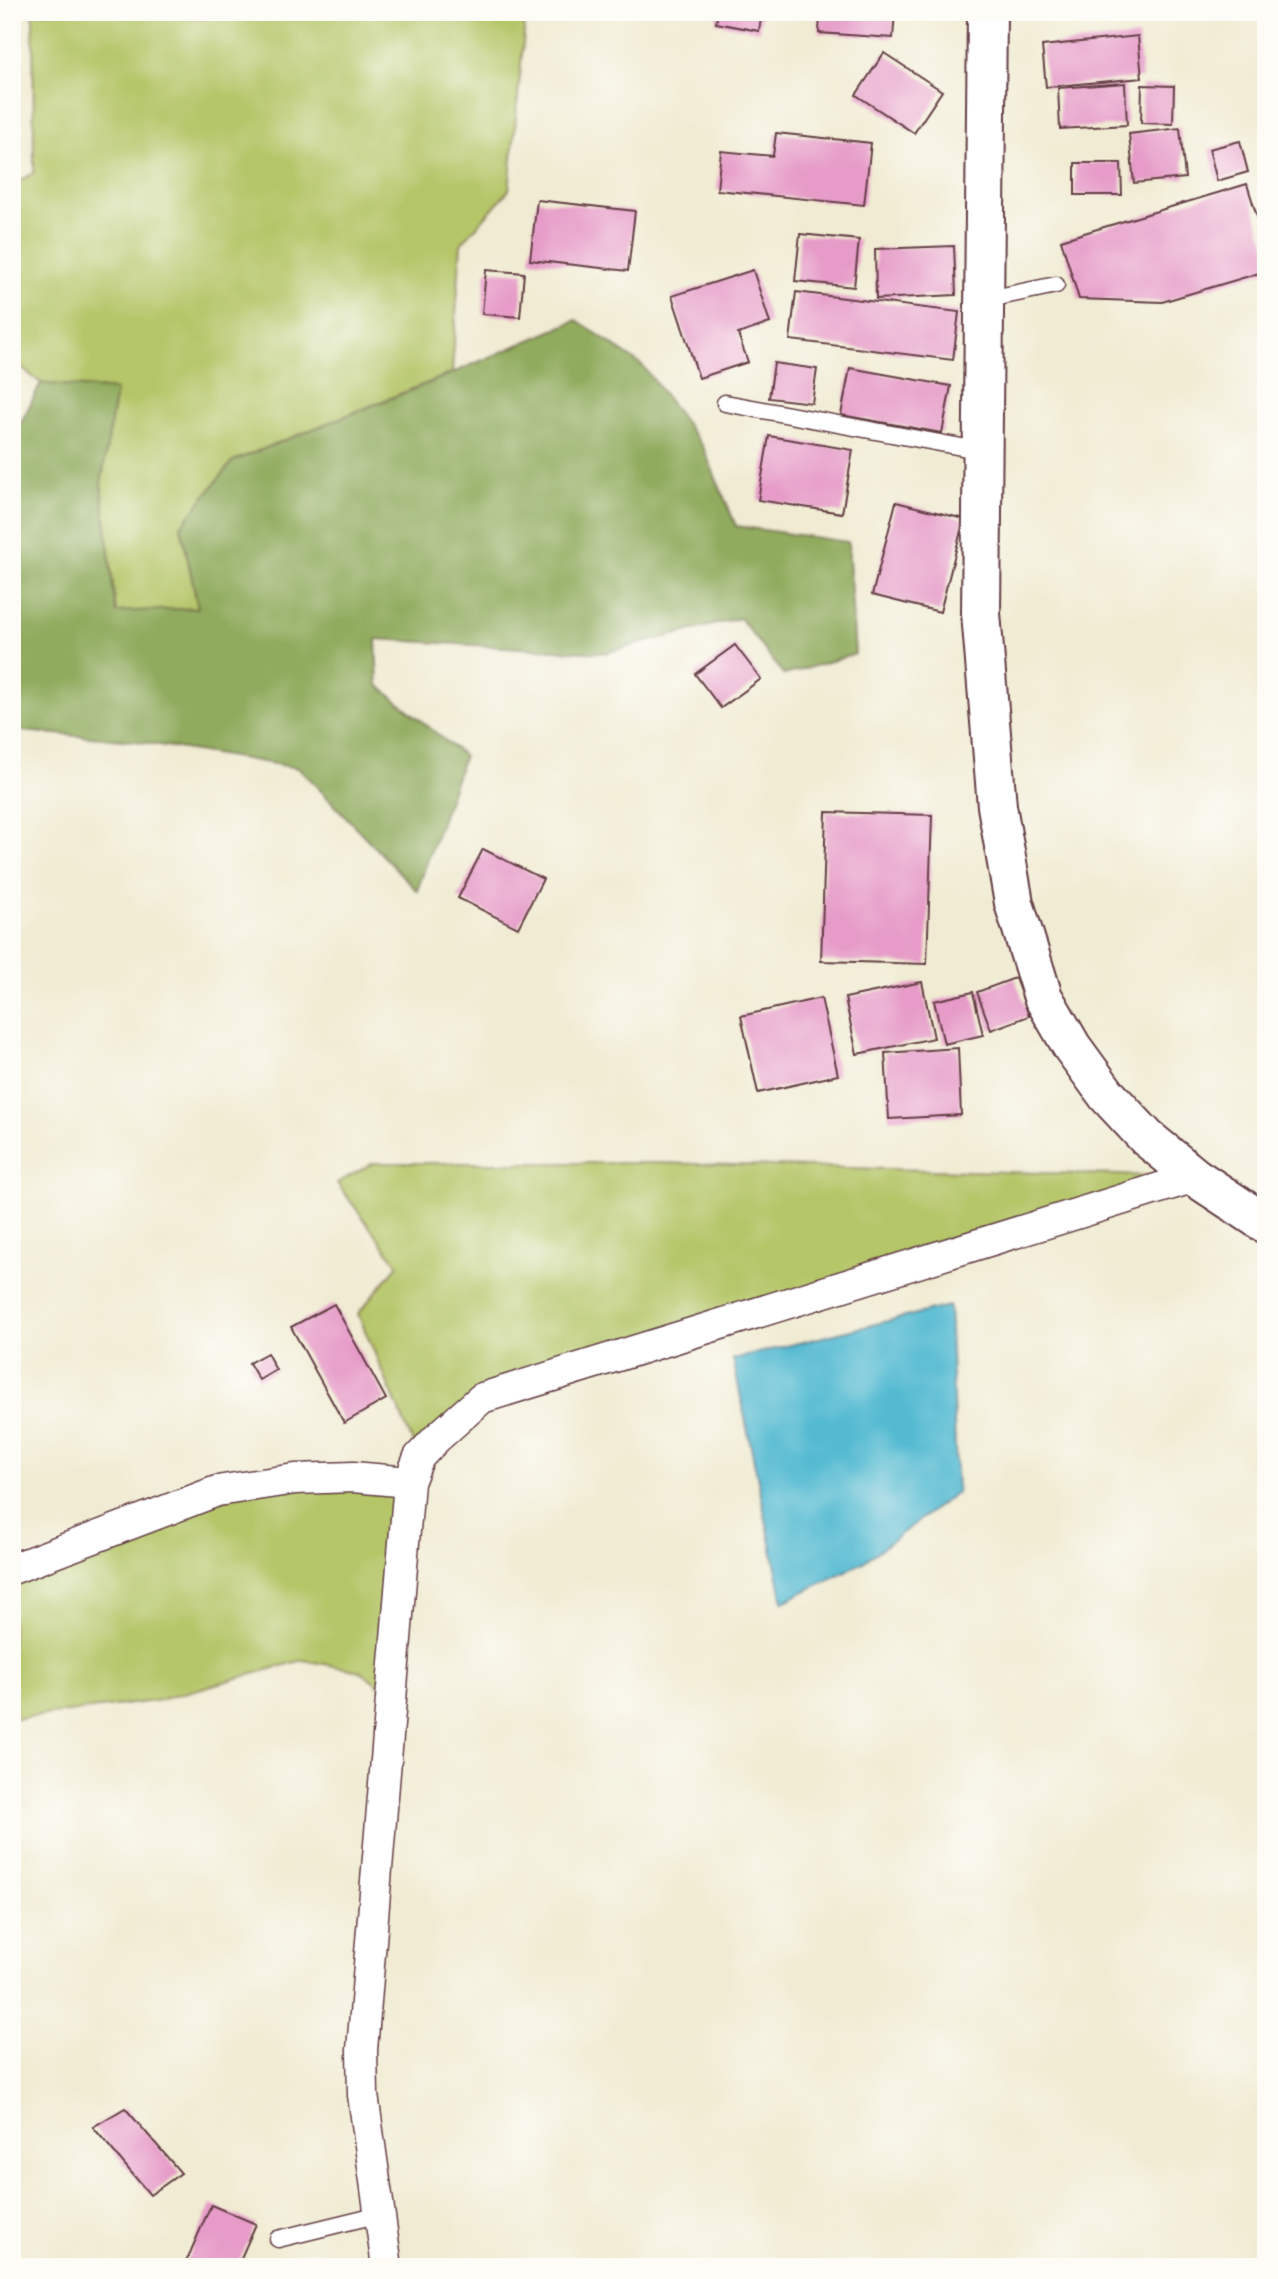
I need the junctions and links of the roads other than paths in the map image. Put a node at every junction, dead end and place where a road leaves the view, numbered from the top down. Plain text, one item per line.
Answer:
1 (987, 12) edge
2 (1056, 285) dead end
3 (984, 300) junction
4 (725, 403) dead end
5 (983, 451) junction
6 (1195, 1177) junction
7 (1266, 1224) edge
8 (409, 1482) junction
9 (12, 1569) edge
10 (380, 2214) junction
11 (278, 2239) dead end
12 (387, 2267) edge

1 - 3 street
2 - 3 lane
3 - 5 street
4 - 5 lane
5 - 6 street
6 - 7 street
6 - 8 street
8 - 9 street
8 - 10 street
10 - 11 lane
10 - 12 street

